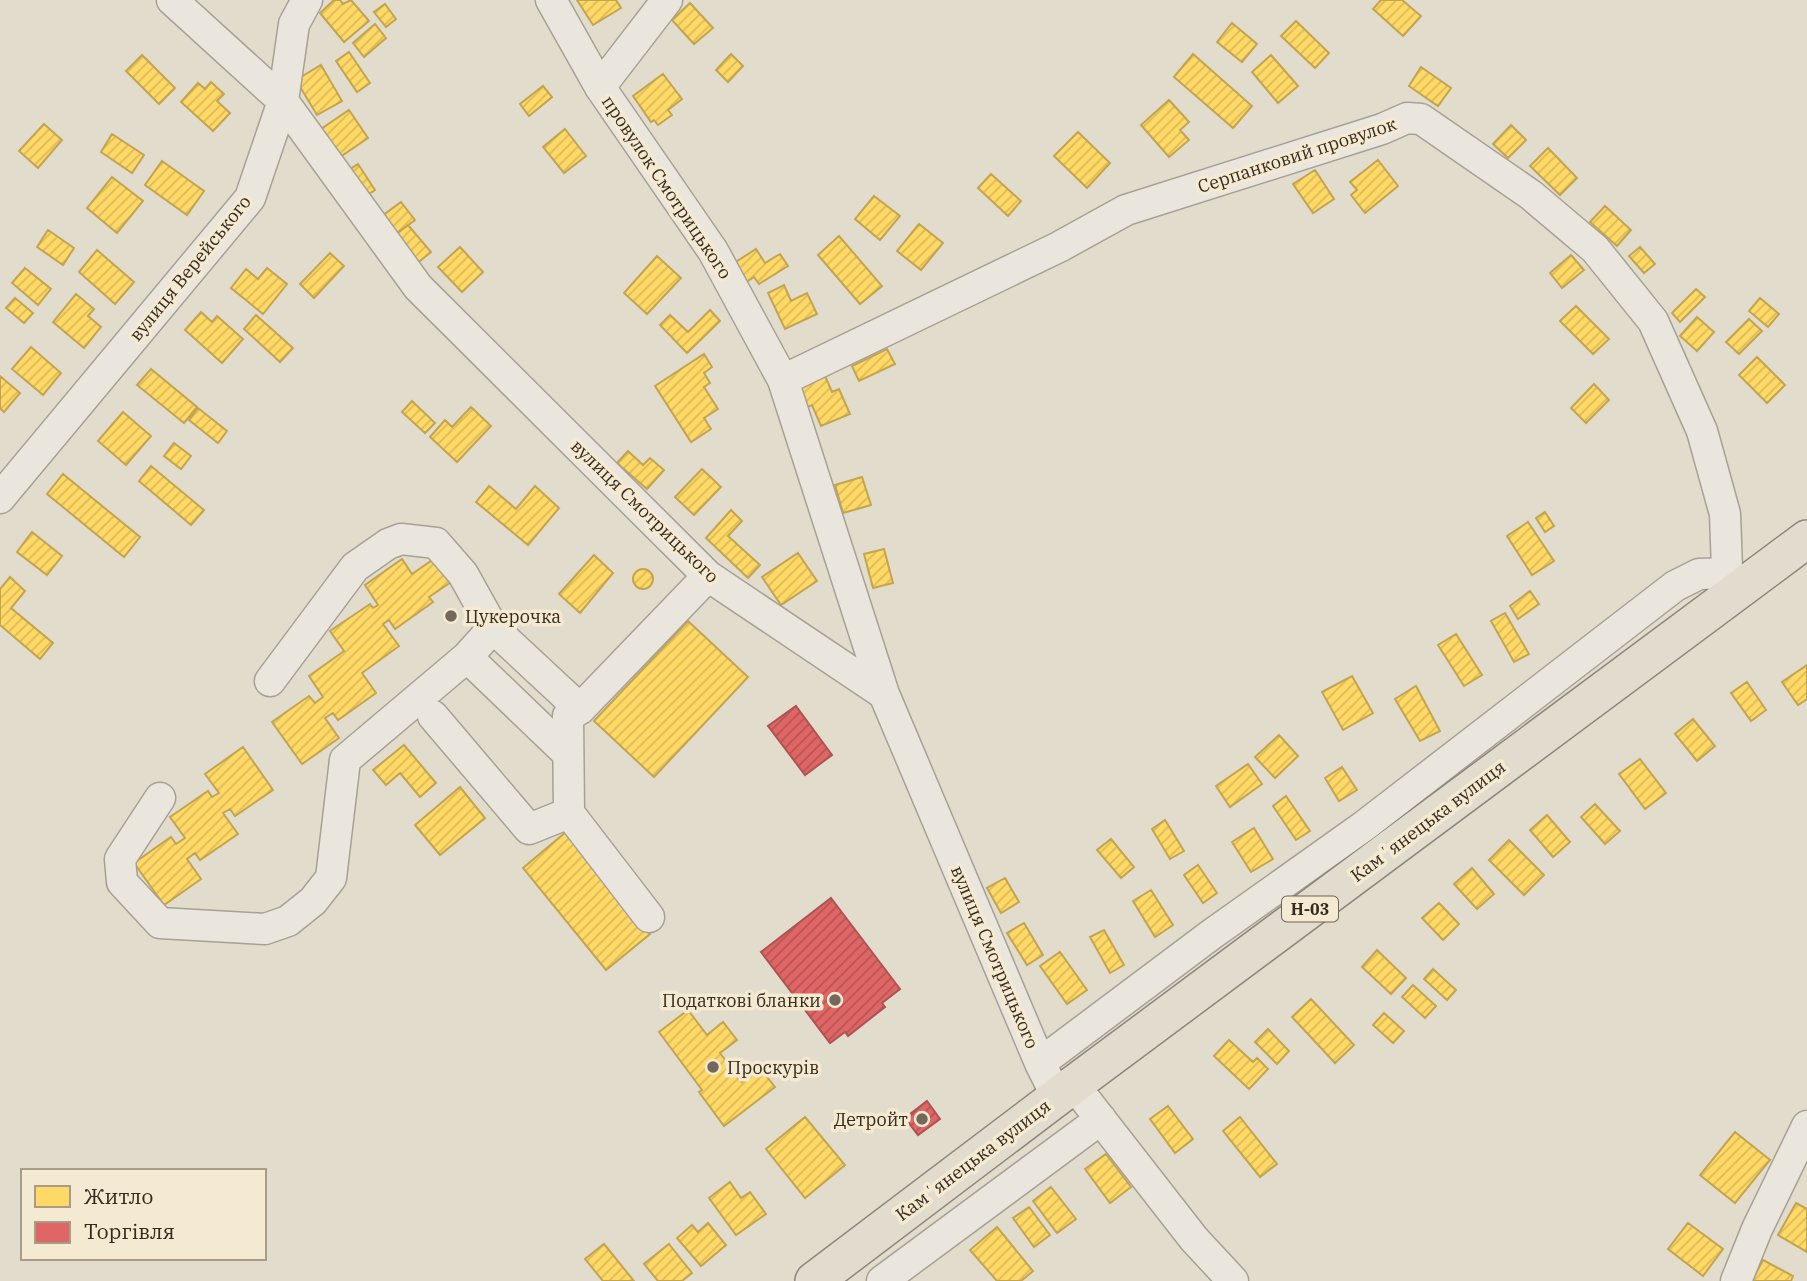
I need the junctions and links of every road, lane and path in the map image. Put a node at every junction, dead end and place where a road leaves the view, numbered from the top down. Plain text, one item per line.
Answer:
1 (172, 0) edge
2 (307, 0) edge
3 (551, 0) edge
4 (667, 0) edge
5 (600, 86) junction
6 (283, 102) junction
7 (783, 380) junction
8 (0, 498) edge
9 (1807, 539) edge
10 (708, 576) junction
11 (1728, 585) junction
12 (494, 628) junction
13 (467, 657) junction
14 (270, 681) dead end
15 (884, 694) junction
16 (580, 709) junction
17 (433, 716) dead end
18 (567, 753) junction
19 (160, 798) dead end
20 (569, 813) junction
21 (649, 917) dead end
22 (1040, 1063) junction
23 (1065, 1091) junction
24 (1101, 1119) junction
25 (1807, 1126) edge
26 (814, 1281) edge
27 (882, 1281) edge
28 (1233, 1281) edge
29 (1736, 1281) edge

1 - 6 street, вулиця Смотрицького
2 - 6 street, вулиця Верейського
3 - 5 street, провулок Смотрицького
4 - 5 street
5 - 7 street, провулок Смотрицького
6 - 8 street, вулиця Верейського
6 - 10 street, вулиця Смотрицького
7 - 11 street, Серпанковий провулок
7 - 15 street, провулок Смотрицького
9 - 11 main road, Камʼянецька вулиця / Н-03
10 - 15 street, вулиця Смотрицького
10 - 16 street
11 - 22 street
11 - 23 main road, Камʼянецька вулиця / Н-03
12 - 13 street
12 - 14 street
12 - 16 street
13 - 18 street
13 - 19 street
15 - 22 street, вулиця Смотрицького
16 - 18 street
17 - 20 street
18 - 20 street
20 - 21 street
22 - 23 street, вулиця Смотрицького
23 - 24 street, вулиця Смотрицького
23 - 26 main road, Камʼянецька вулиця / Н-03
24 - 27 street
24 - 28 street, вулиця Смотрицького
25 - 29 street

